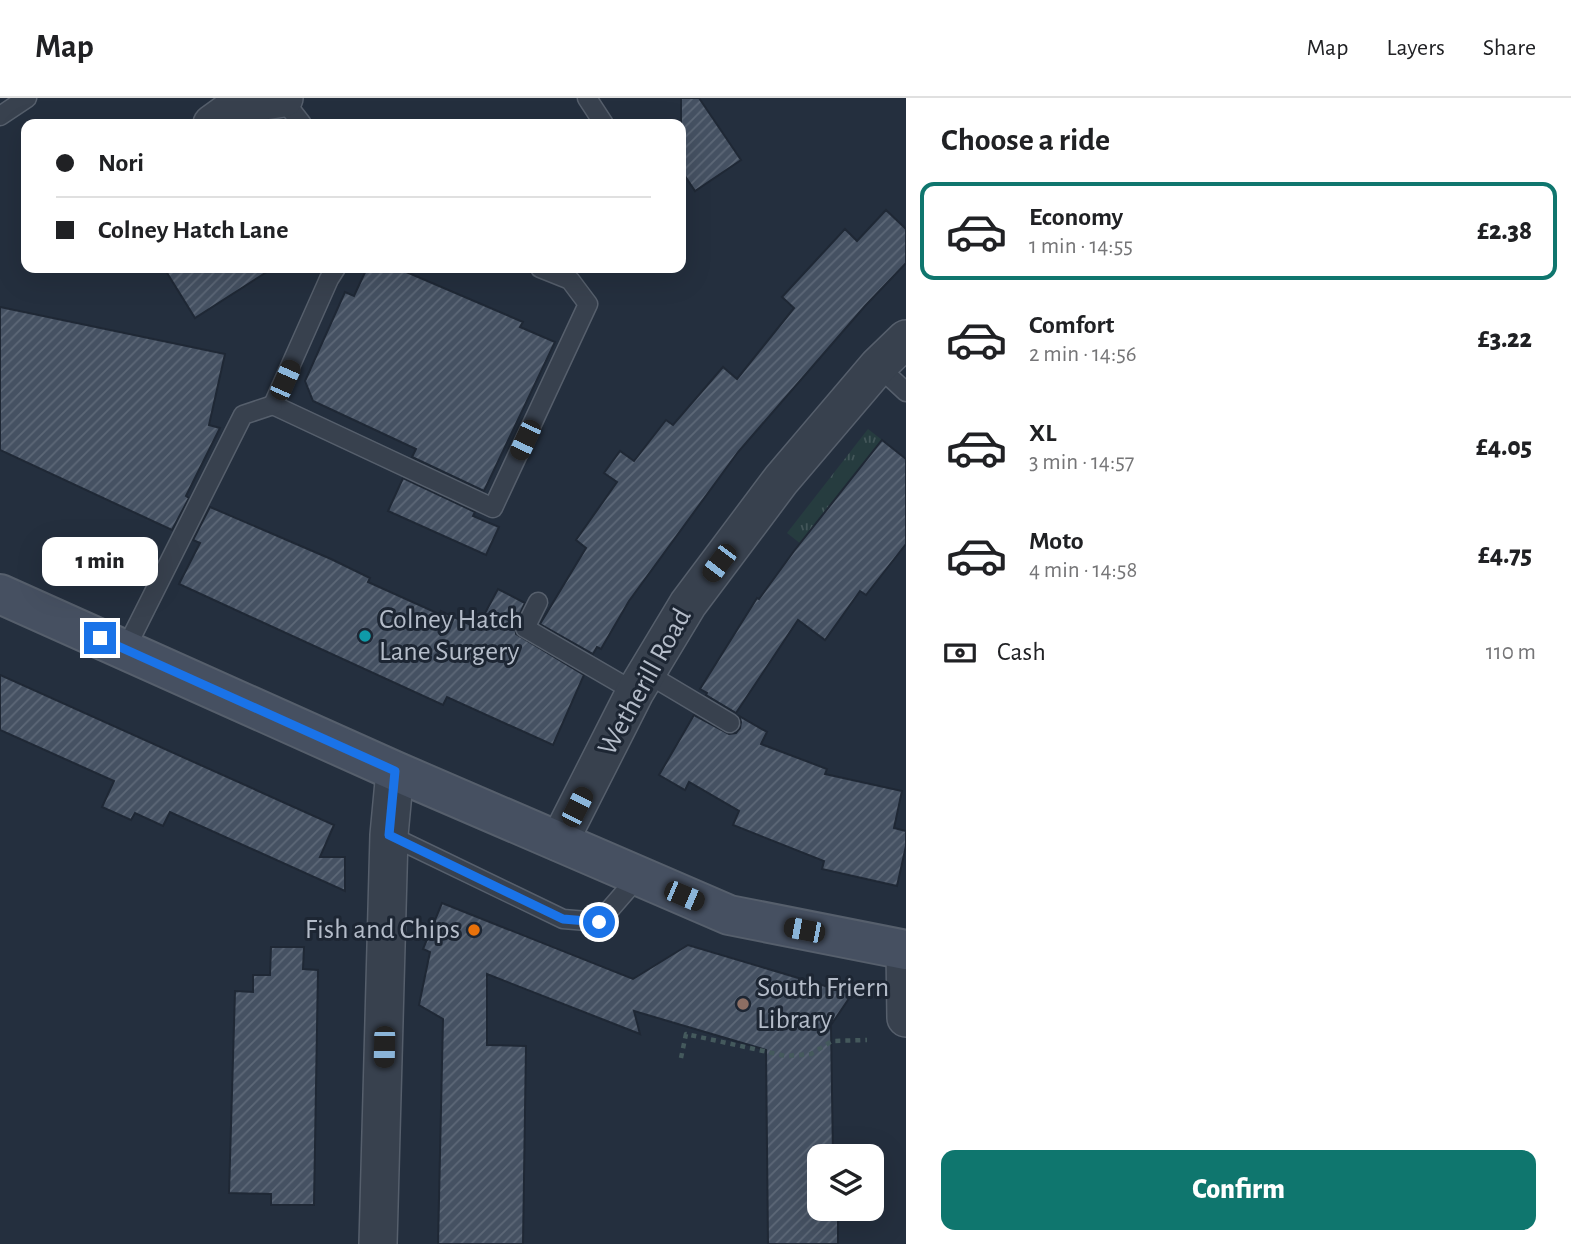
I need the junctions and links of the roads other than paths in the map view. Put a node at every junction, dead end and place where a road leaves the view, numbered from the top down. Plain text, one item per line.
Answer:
1 (27, 98) edge
2 (283, 98) edge
3 (587, 98) edge
4 (0, 116) edge
5 (219, 119) edge
6 (298, 119) edge
7 (594, 119) edge
8 (333, 273) edge
9 (552, 273) edge
10 (906, 339) edge
11 (878, 366) junction
12 (906, 393) edge
13 (273, 405) junction
14 (0, 594) edge
15 (538, 602) dead end
16 (125, 650) junction
17 (641, 683) junction
18 (730, 723) dead end
19 (395, 771) junction
20 (389, 835) junction
21 (559, 842) junction
22 (639, 877) junction
23 (905, 950) edge
24 (906, 1018) edge
25 (378, 1244) edge

1 - 4 lane
2 - 5 street
2 - 6 lane
3 - 7 lane
8 - 13 lane
9 - 13 lane
10 - 11 street, Wetherill Road
11 - 12 lane
11 - 17 street, Wetherill Road
13 - 16 lane
14 - 16 main road
15 - 17 lane
16 - 19 main road
17 - 18 lane
17 - 21 street, Wetherill Road
19 - 20 street
19 - 21 main road
20 - 22 lane
20 - 25 street
21 - 22 main road
22 - 23 main road
23 - 24 street

